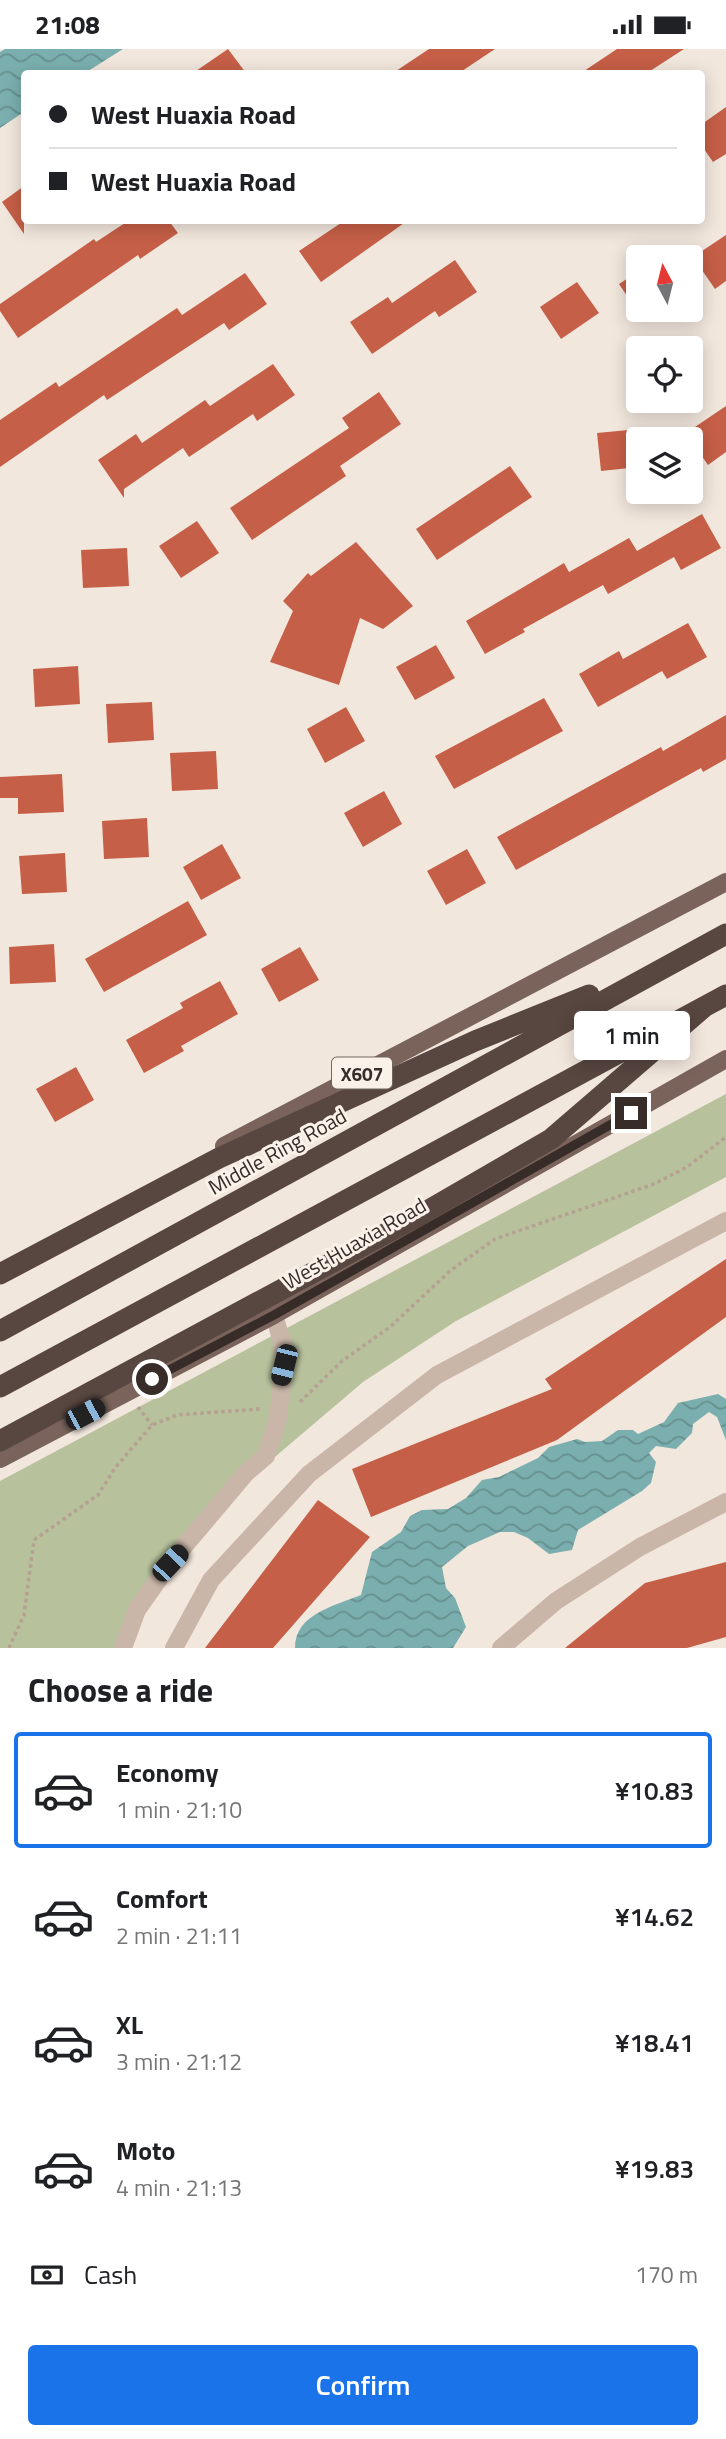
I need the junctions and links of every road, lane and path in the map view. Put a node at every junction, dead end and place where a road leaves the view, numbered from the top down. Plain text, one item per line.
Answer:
1 (726, 882) edge
2 (726, 934) edge
3 (676, 961) junction
4 (726, 995) edge
5 (703, 1008) junction
6 (726, 1059) edge
7 (726, 1137) edge
8 (726, 1221) edge
9 (0, 1267) edge
10 (0, 1274) edge
11 (274, 1315) junction
12 (0, 1331) edge
13 (0, 1387) edge
14 (279, 1409) junction
15 (8, 1437) edge
16 (0, 1448) edge
17 (0, 1459) edge
18 (726, 1503) edge
19 (9, 1648) edge
20 (123, 1648) edge
21 (174, 1648) edge
22 (501, 1648) edge

1 - 9 main road, X607
2 - 3 highway, Middle Ring Road
3 - 10 highway
3 - 12 highway, Middle Ring Road
4 - 5 highway
5 - 13 highway
5 - 15 highway
6 - 11 main road, West Huaxia Road
7 - 14 path
8 - 21 lane
11 - 14 lane
11 - 17 main road, West Huaxia Road
14 - 19 path
14 - 20 lane
15 - 16 highway
18 - 22 lane

